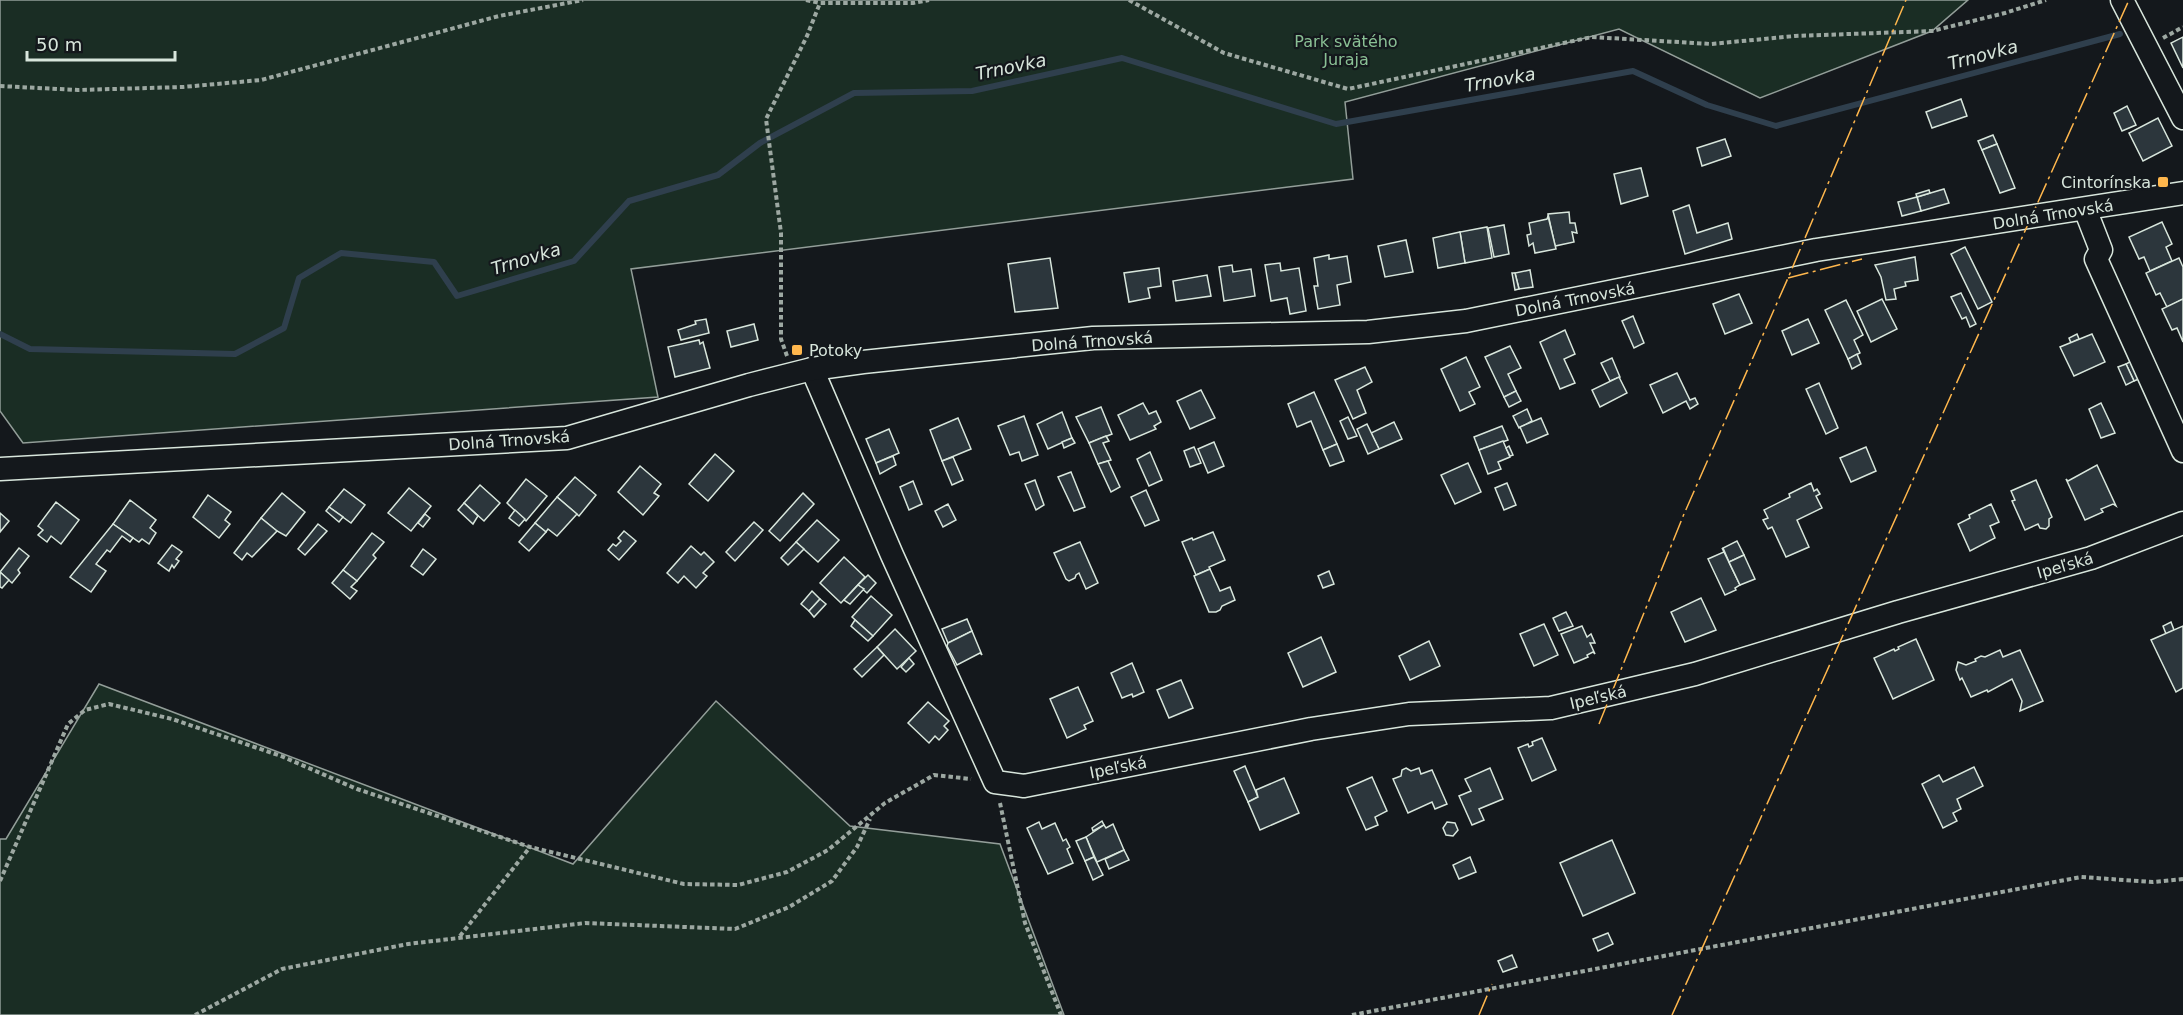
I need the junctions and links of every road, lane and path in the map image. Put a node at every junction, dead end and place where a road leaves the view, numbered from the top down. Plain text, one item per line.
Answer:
1 (583, 0) edge
2 (806, 0) edge
3 (929, 0) edge
4 (1129, 0) edge
5 (2046, 0) edge
6 (2122, 0) edge
7 (820, 3) junction
8 (0, 86) edge
9 (2183, 118) edge
10 (2183, 193) edge
11 (2085, 209) junction
12 (803, 371) junction
13 (2183, 451) edge
14 (0, 469) edge
15 (2183, 523) edge
16 (995, 782) junction
17 (870, 817) junction
18 (530, 848) junction
19 (2183, 879) edge
20 (0, 881) edge
21 (459, 938) junction
22 (195, 1015) edge
23 (1061, 1015) edge
24 (1352, 1015) edge

1 - 8 path
2 - 7 path
3 - 7 path
4 - 5 path
6 - 9 street
7 - 12 path
10 - 11 street, Dolná Trnovská
11 - 12 street, Dolná Trnovská
11 - 13 street
12 - 14 street, Dolná Trnovská
12 - 16 street
15 - 16 street, Ipeľská
16 - 17 path
16 - 23 path
17 - 18 path
17 - 21 path
18 - 20 path
18 - 21 path
19 - 24 path
21 - 22 path

